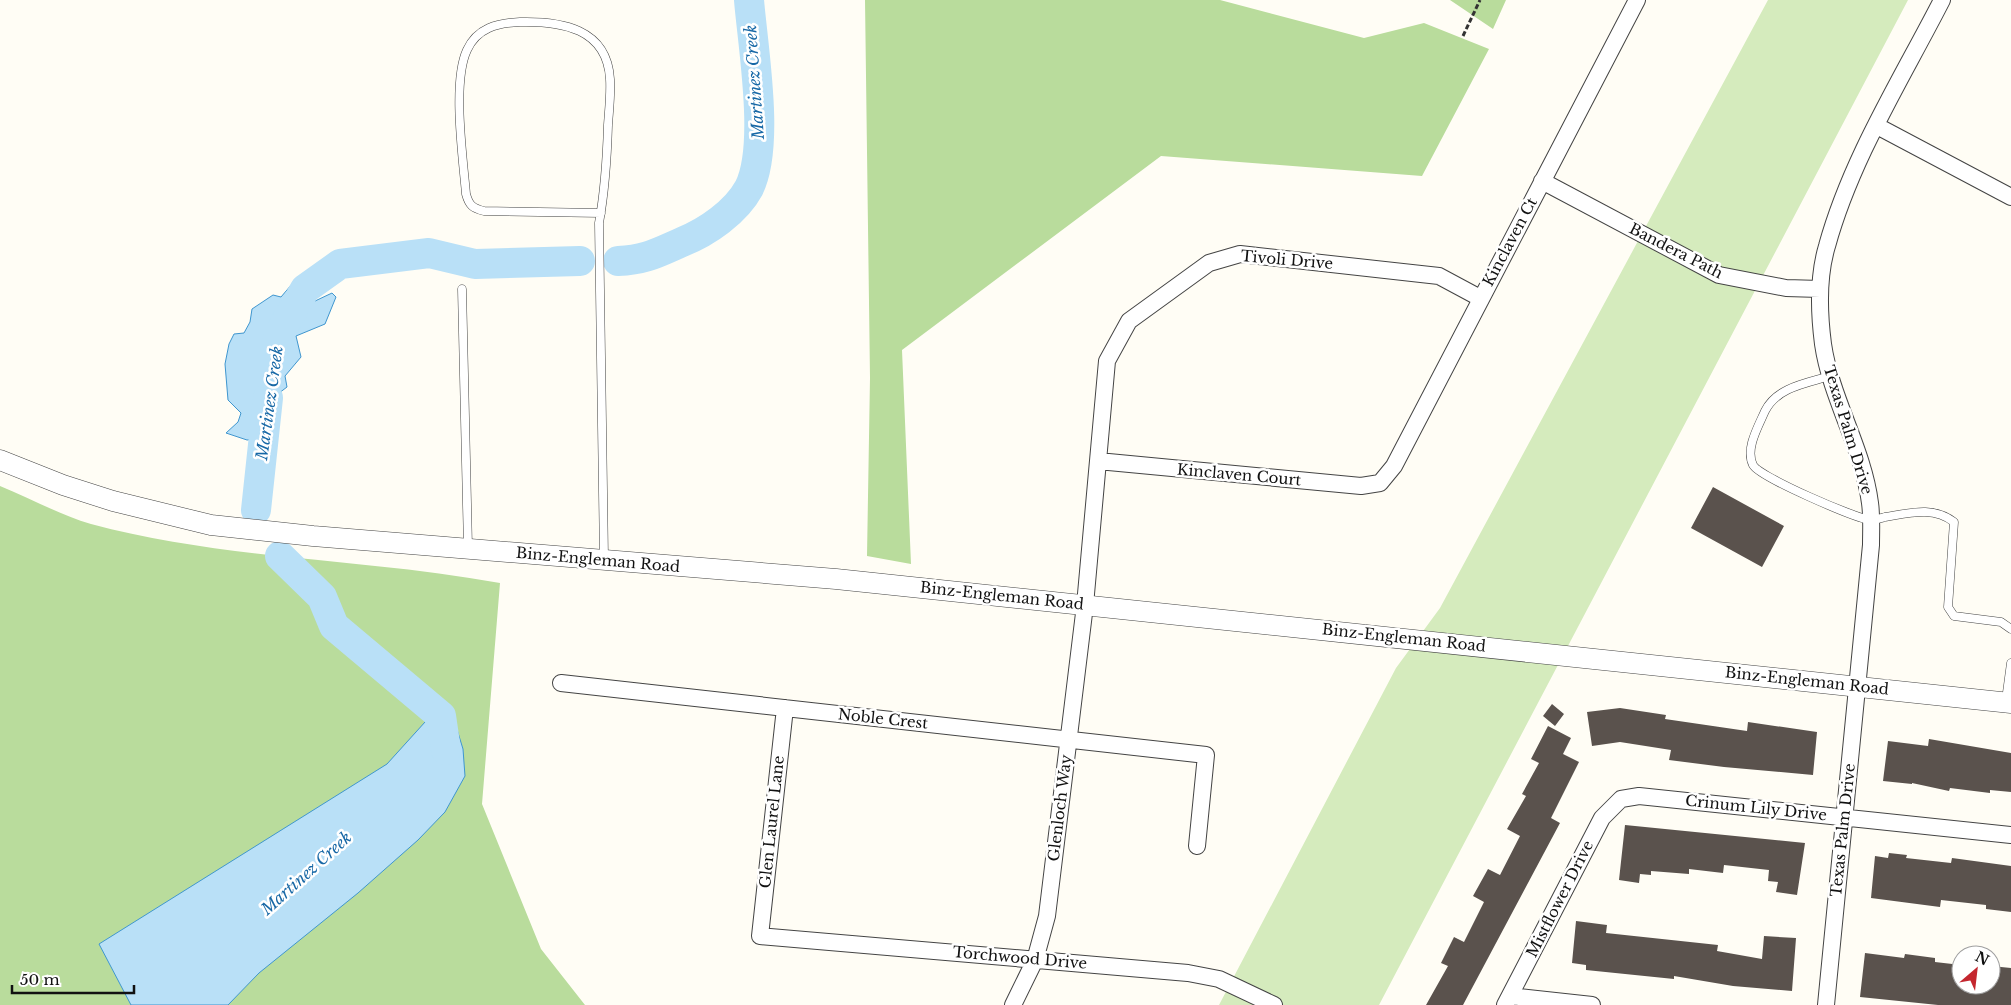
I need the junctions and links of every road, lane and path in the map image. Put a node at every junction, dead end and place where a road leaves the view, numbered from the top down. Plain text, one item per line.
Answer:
1 (1480, 0) edge
2 (1637, 0) edge
3 (1942, 0) edge
4 (1463, 36) dead end
5 (1877, 126) junction
6 (1542, 181) junction
7 (2011, 197) edge
8 (601, 213) junction
9 (462, 289) dead end
10 (1820, 289) junction
11 (1480, 298) junction
12 (1830, 376) junction
13 (0, 460) edge
14 (1098, 461) junction
15 (1380, 483) joint
16 (1870, 520) junction
17 (468, 549) junction
18 (604, 560) junction
19 (1085, 605) junction
20 (2011, 630) edge
21 (2011, 663) edge
22 (561, 683) dead end
23 (1856, 686) junction
24 (2008, 703) edge
25 (785, 708) junction
26 (1068, 739) junction
27 (1621, 799) joint
28 (1845, 817) junction
29 (2011, 834) edge
30 (1197, 846) dead end
31 (760, 936) joint
32 (1035, 960) junction
33 (1508, 1000) edge
34 (1013, 1005) edge
35 (1274, 1005) edge
36 (1592, 1005) edge
37 (1826, 1005) edge

1 - 4 path
2 - 6 street, Kinclaven Ct
3 - 5 street, Texas Palm Drive
5 - 7 street
5 - 10 street, Texas Palm Drive
6 - 10 street, Bandera Path
6 - 11 street, Kinclaven Ct
8 - 8 lane
8 - 18 lane
9 - 17 lane
10 - 12 street, Texas Palm Drive
11 - 14 street, Tivoli Drive
11 - 15 street, Kinclaven Ct
12 - 16 street, Texas Palm Drive
12 - 16 lane
13 - 17 street, Binz-Engleman Road
14 - 15 street, Kinclaven Court
14 - 19 street, Tivoli Drive
16 - 20 lane
16 - 23 street, Texas Palm Drive
17 - 18 street, Binz-Engleman Road
18 - 19 street, Binz-Engleman Road
19 - 23 street, Binz-Engleman Road
19 - 26 street, Glenloch Way
21 - 24 lane
22 - 25 street, Noble Crest
23 - 24 street, Binz-Engleman Road
23 - 28 street, Texas Palm Drive
25 - 26 street, Noble Crest
25 - 31 street, Glen Laurel Lane
26 - 30 street, Noble Crest
26 - 32 street, Glenloch Way
27 - 28 street, Crinum Lily Drive
27 - 33 street, Mistflower Drive
28 - 29 street, Crinum Lily Drive
28 - 37 street, Texas Palm Drive
31 - 32 street, Torchwood Drive
32 - 34 street, Glenloch Way
32 - 35 street, Torchwood Drive
33 - 36 street

